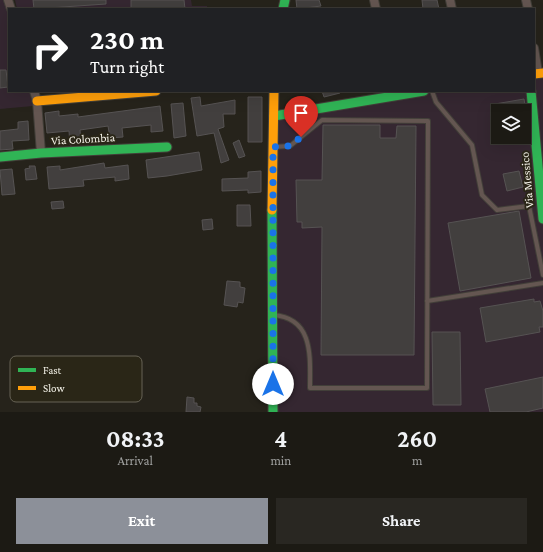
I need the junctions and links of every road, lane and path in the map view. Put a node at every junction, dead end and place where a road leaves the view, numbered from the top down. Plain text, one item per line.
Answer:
1 (535, 54) edge
2 (538, 74) edge
3 (34, 92) edge
4 (144, 92) edge
5 (274, 92) edge
6 (414, 92) edge
7 (432, 92) edge
8 (531, 92) edge
9 (393, 94) edge
10 (37, 101) junction
11 (274, 116) junction
12 (167, 147) dead end
13 (273, 147) junction
14 (41, 153) junction
15 (0, 157) edge
16 (543, 219) edge
17 (543, 275) edge
18 (543, 283) edge
19 (427, 301) junction
20 (273, 315) junction
21 (273, 412) edge

1 - 2 street
3 - 10 street
4 - 10 street
5 - 11 street
6 - 9 street
7 - 17 lane
8 - 16 street, Via Messico
9 - 11 street
10 - 14 street
11 - 13 street
12 - 14 street, Via Colombia
13 - 19 lane
13 - 20 street
14 - 15 street, Via Colombia
18 - 19 lane
19 - 20 lane
20 - 21 street

